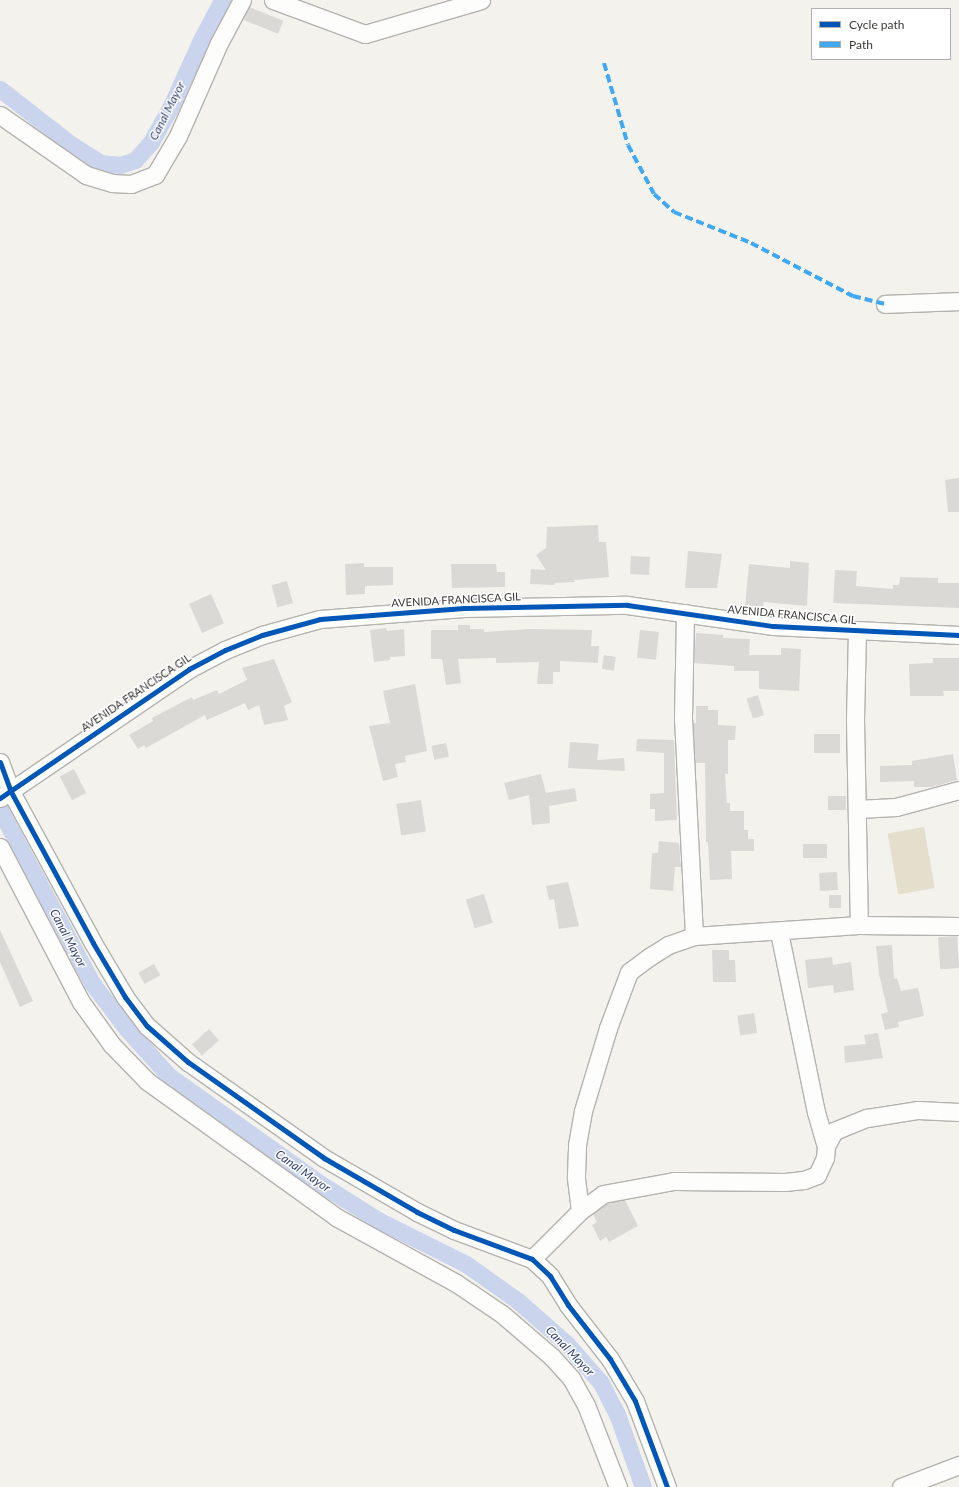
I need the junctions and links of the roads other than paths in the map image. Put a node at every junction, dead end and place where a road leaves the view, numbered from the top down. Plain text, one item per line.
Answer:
1 (242, 0) edge
2 (273, 0) edge
3 (481, 0) edge
4 (0, 115) edge
5 (959, 301) edge
6 (885, 304) dead end
7 (685, 613) junction
8 (857, 631) junction
9 (959, 635) edge
10 (0, 762) edge
11 (959, 790) edge
12 (4, 795) edge
13 (857, 809) junction
14 (0, 847) edge
15 (859, 925) junction
16 (959, 926) edge
17 (779, 932) junction
18 (694, 936) junction
19 (959, 1112) edge
20 (826, 1146) junction
21 (580, 1211) junction
22 (532, 1259) junction
23 (959, 1465) edge
24 (618, 1487) edge
25 (666, 1487) edge
26 (901, 1487) edge

1 - 4 street
2 - 3 street
5 - 6 street
7 - 8 street, AVENIDA FRANCISCA GIL
7 - 12 street, AVENIDA FRANCISCA GIL
7 - 18 street
8 - 9 street, AVENIDA FRANCISCA GIL
8 - 13 street
10 - 12 street
11 - 13 street
12 - 22 street
13 - 15 street
14 - 24 street
15 - 16 street
15 - 17 street
17 - 18 street
17 - 20 street
18 - 21 street
19 - 20 street
20 - 21 street
21 - 22 street
22 - 25 street
23 - 26 street

